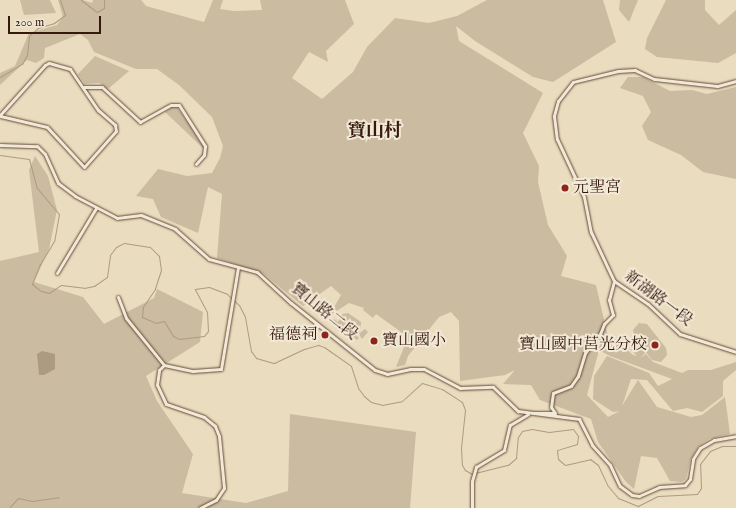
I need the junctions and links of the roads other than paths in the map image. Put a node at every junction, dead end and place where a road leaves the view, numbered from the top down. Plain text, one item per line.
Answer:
1 (736, 81) edge
2 (83, 87) junction
3 (0, 116) edge
4 (0, 145) edge
5 (196, 164) dead end
6 (96, 208) junction
7 (238, 267) junction
8 (57, 273) dead end
9 (614, 281) junction
10 (118, 296) dead end
11 (736, 352) edge
12 (164, 365) junction
13 (527, 414) junction
14 (736, 436) edge
15 (200, 508) edge
16 (472, 508) edge

1 - 9 street, 新湖路一段
2 - 3 street
2 - 3 street
2 - 5 street
4 - 6 street, 寶山路二段
6 - 7 street, 寶山路二段
6 - 8 street
7 - 12 street
7 - 13 street, 寶山路二段
9 - 11 street, 新湖路一段
9 - 13 street
10 - 12 street
12 - 15 street
13 - 14 street, 寶山路二段
13 - 16 street

